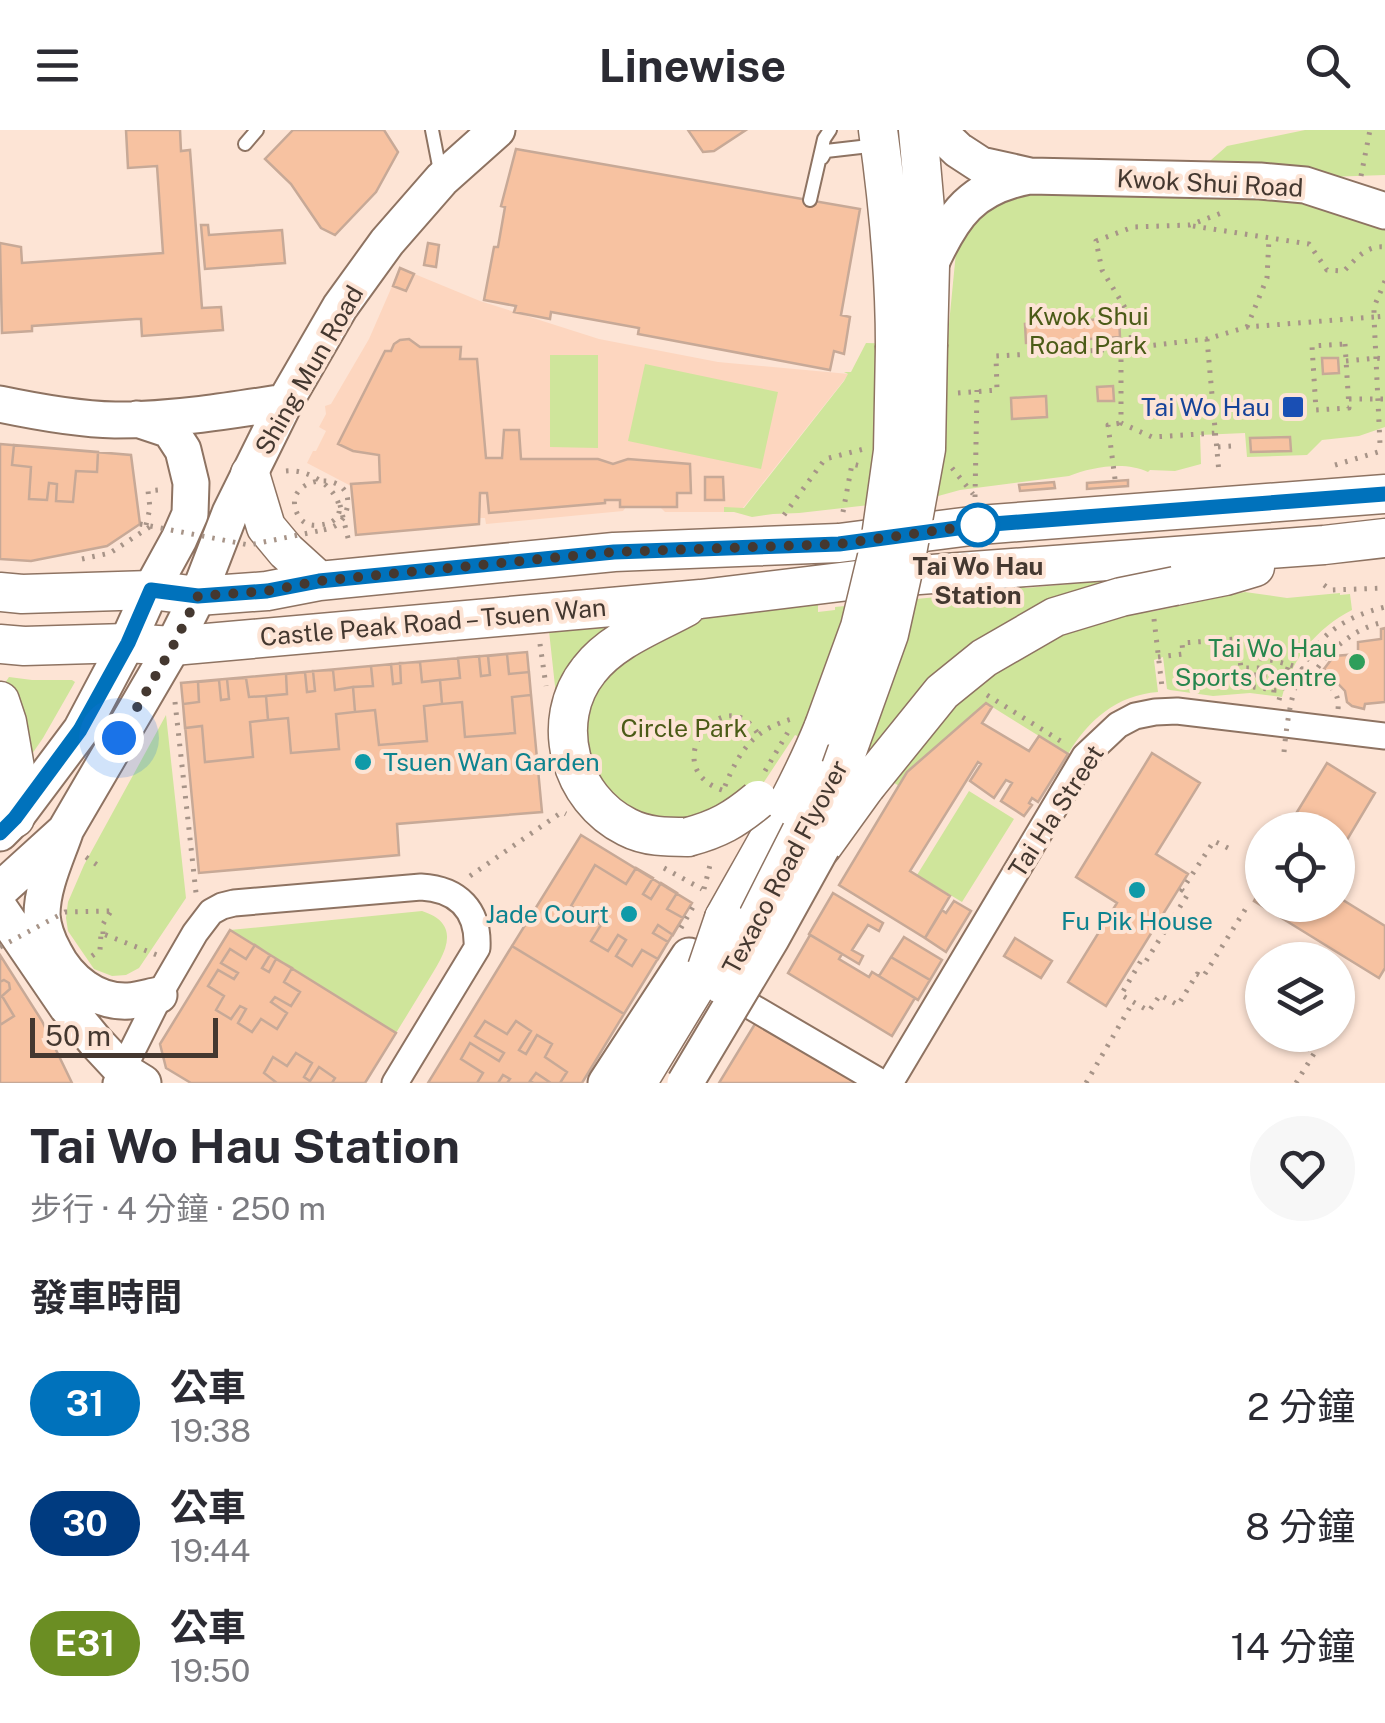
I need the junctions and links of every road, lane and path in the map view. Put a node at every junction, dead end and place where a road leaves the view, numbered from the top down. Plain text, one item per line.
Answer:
1 (257, 130) edge
2 (432, 130) edge
3 (497, 130) edge
4 (918, 130) edge
5 (937, 130) edge
6 (879, 138) edge
7 (829, 140) edge
8 (244, 144) dead end
9 (1030, 176) junction
10 (442, 179) junction
11 (810, 200) dead end
12 (1385, 211) edge
13 (1224, 212) dead end
14 (1190, 225) junction
15 (1268, 238) junction
16 (1385, 246) edge
17 (930, 265) junction
18 (1385, 281) edge
19 (1385, 316) edge
20 (1374, 317) junction
21 (1246, 327) junction
22 (1207, 339) junction
23 (912, 345) junction
24 (1132, 348) junction
25 (1121, 349) junction
26 (1376, 358) junction
27 (1385, 360) edge
28 (1346, 361) junction
29 (1349, 399) junction
30 (1381, 399) edge
31 (285, 402) junction
32 (0, 404) edge
33 (137, 419) junction
34 (1122, 424) junction
35 (1217, 433) junction
36 (1218, 446) junction
37 (1232, 446) dead end
38 (1385, 446) edge
39 (1323, 468) dead end
40 (268, 472) junction
41 (850, 473) dead end
42 (1219, 473) dead end
43 (1114, 479) dead end
44 (158, 490) dead end
45 (1385, 494) edge
46 (975, 497) dead end
47 (339, 502) junction
48 (844, 508) dead end
49 (146, 525) junction
50 (1385, 538) edge
51 (349, 542) dead end
52 (1324, 545) junction
53 (72, 561) dead end
54 (319, 581) junction
55 (1324, 585) dead end
56 (1385, 588) edge
57 (151, 590) junction
58 (0, 592) edge
59 (198, 596) junction
60 (1164, 597) junction
61 (701, 599) junction
62 (1385, 607) edge
63 (1385, 622) edge
64 (128, 643) junction
65 (0, 644) edge
66 (173, 646) junction
67 (1158, 657) junction
68 (1239, 657) junction
69 (1289, 664) junction
70 (1314, 673) junction
71 (1163, 695) dead end
72 (0, 702) edge
73 (175, 703) dead end
74 (1338, 710) dead end
75 (806, 729) junction
76 (1269, 734) dead end
77 (1385, 736) edge
78 (1288, 737) dead end
79 (1284, 752) dead end
80 (841, 768) junction
81 (760, 778) dead end
82 (734, 791) dead end
83 (722, 793) dead end
84 (578, 820) dead end
85 (7, 825) edge
86 (76, 844) junction
87 (822, 847) junction
88 (700, 848) junction
89 (1228, 848) dead end
90 (656, 864) dead end
91 (100, 868) dead end
92 (470, 876) dead end
93 (0, 890) edge
94 (196, 893) dead end
95 (0, 910) edge
96 (1245, 910) edge
97 (709, 912) junction
98 (103, 934) junction
99 (677, 935) dead end
100 (0, 948) edge
101 (157, 955) dead end
102 (81, 964) dead end
103 (160, 995) junction
104 (1133, 1002) junction
105 (752, 1008) dead end
106 (1315, 1052) edge
107 (127, 1079) edge
108 (394, 1083) edge
109 (606, 1083) edge
110 (637, 1083) edge
111 (661, 1083) edge
112 (685, 1083) edge
113 (882, 1083) edge
114 (890, 1083) edge
115 (1086, 1083) edge
116 (1296, 1083) edge

1 - 8 lane
2 - 10 lane
3 - 10 main road, Shing Mun Road
4 - 17 main road
5 - 9 main road, Kwok Shui Road
6 - 7 lane
6 - 23 main road
7 - 11 lane
9 - 12 main road, Kwok Shui Road
9 - 17 main road, Kwok Shui Road
10 - 31 main road, Shing Mun Road
13 - 14 path
14 - 15 path
14 - 24 path
15 - 16 path
15 - 21 path
17 - 23 main road
18 - 20 path
19 - 20 path
20 - 21 path
20 - 26 path
21 - 22 path
22 - 24 path
22 - 35 path
23 - 75 main road, Texaco Road Flyover, bridge
23 - 80 main road, Texaco Road Flyover, bridge
24 - 25 path
25 - 34 path
25 - 46 path
26 - 27 path
26 - 28 path
26 - 30 path
28 - 29 path
28 - 29 path
29 - 30 path
30 - 38 path
31 - 33 main road
31 - 40 main road, Shing Mun Road
32 - 33 main road
33 - 57 main road
34 - 35 path
34 - 43 path
35 - 36 path
36 - 37 path
36 - 42 path
38 - 39 path
40 - 47 path
40 - 54 main road
40 - 59 main road, Shing Mun Road
41 - 48 path
44 - 49 path
45 - 54 main road, Castle Peak Road – Tsuen Wan
47 - 49 path, bridge
47 - 51 path
49 - 53 path
50 - 52 main road
52 - 60 main road
52 - 61 main road, Castle Peak Road – Tsuen Wan
54 - 59 main road, Castle Peak Road – Tsuen Wan
55 - 56 path
57 - 58 main road, Castle Peak Road – Tsuen Wan
57 - 59 main road, Castle Peak Road – Tsuen Wan
57 - 64 main road
59 - 66 main road, Shing Mun Road
60 - 67 path
60 - 87 main road, bridge
61 - 66 main road, Castle Peak Road – Tsuen Wan
61 - 88 main road
62 - 79 path, bridge
63 - 70 path
64 - 65 main road, Castle Peak Road – Tsuen Wan
64 - 66 main road, Castle Peak Road – Tsuen Wan
64 - 85 main road
66 - 86 main road, Shing Mun Road
67 - 68 path
67 - 71 path
68 - 69 path
68 - 69 path
69 - 70 path
70 - 74 path
72 - 85 main road
73 - 94 path
75 - 81 path, bridge
75 - 88 main road, bridge
75 - 97 main road, Texaco Road Flyover
76 - 78 path
77 - 114 street, Tai Ha Street
80 - 87 main road
80 - 111 main road, Texaco Road Flyover, bridge
82 - 83 path, bridge
84 - 92 path
86 - 91 path
86 - 93 main road
86 - 103 main road
87 - 112 main road, bridge
88 - 90 path
89 - 104 path
95 - 107 main road
96 - 104 path
97 - 99 path
97 - 109 main road
97 - 110 main road, Texaco Road Flyover, bridge
98 - 100 path, bridge
98 - 101 path
98 - 102 path
103 - 107 street
103 - 108 street
104 - 115 path
105 - 113 street
106 - 116 path

